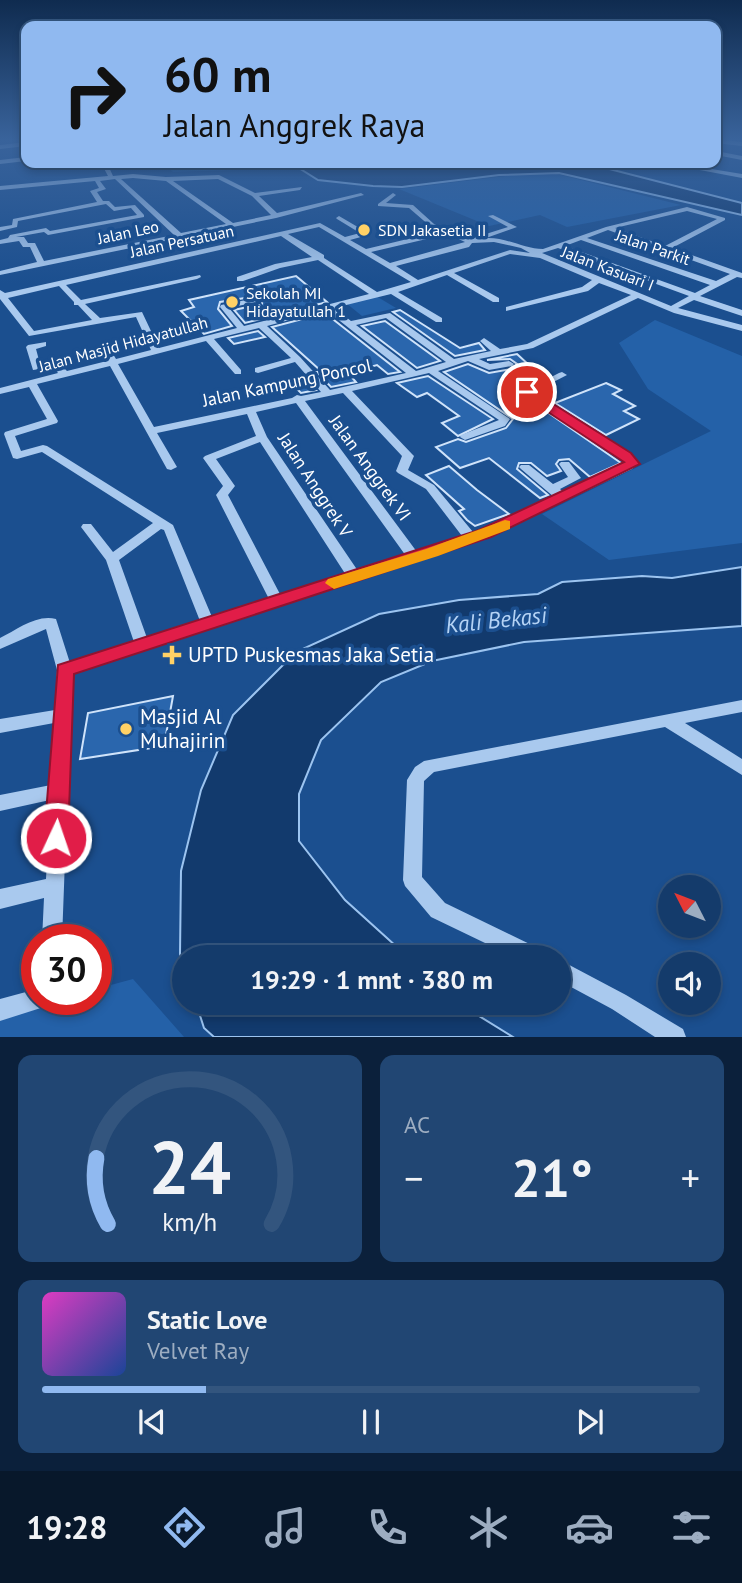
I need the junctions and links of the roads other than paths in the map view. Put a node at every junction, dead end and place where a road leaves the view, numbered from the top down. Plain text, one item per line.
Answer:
1 (102, 187) edge
2 (126, 187) edge
3 (178, 187) edge
4 (240, 187) edge
5 (300, 188) dead end
6 (254, 195) junction
7 (393, 195) dead end
8 (101, 203) junction
9 (296, 212) junction
10 (276, 216) junction
11 (306, 216) junction
12 (491, 216) dead end
13 (339, 218) dead end
14 (231, 225) junction
15 (320, 225) junction
16 (608, 228) junction
17 (0, 229) edge
18 (449, 232) junction
19 (283, 234) junction
20 (180, 236) junction
21 (581, 238) junction
22 (344, 239) junction
23 (12, 240) junction
24 (470, 241) junction
25 (0, 242) edge
26 (559, 246) junction
27 (667, 248) junction
28 (366, 251) junction
29 (537, 254) junction
30 (87, 256) junction
31 (321, 257) junction
32 (39, 259) junction
33 (388, 266) junction
34 (0, 273) edge
35 (105, 273) junction
36 (450, 274) junction
37 (739, 275) edge
38 (197, 277) dead end
39 (240, 279) dead end
40 (598, 280) junction
41 (60, 283) junction
42 (418, 283) junction
43 (716, 284) junction
44 (392, 291) junction
45 (1, 295) edge
46 (376, 295) junction
47 (638, 295) junction
48 (694, 296) junction
49 (258, 299) dead end
50 (496, 300) dead end
51 (77, 303) junction
52 (327, 307) junction
53 (674, 307) junction
54 (509, 309) dead end
55 (742, 313) edge
56 (439, 320) dead end
57 (98, 321) junction
58 (260, 324) junction
59 (349, 324) junction
60 (742, 328) edge
61 (242, 329) junction
62 (32, 334) joint
63 (208, 338) junction
64 (484, 341) dead end
65 (43, 344) dead end
66 (104, 346) dead end
67 (156, 351) junction
68 (498, 352) junction
69 (298, 359) junction
70 (472, 359) junction
71 (452, 362) junction
72 (114, 363) junction
73 (509, 364) dead end
74 (258, 370) dead end
75 (431, 370) junction
76 (238, 372) dead end
77 (414, 374) junction
78 (562, 375) dead end
79 (65, 376) junction
80 (33, 384) junction
81 (345, 390) junction
82 (0, 391) edge
83 (326, 392) junction
84 (297, 398) junction
85 (250, 410) junction
86 (150, 431) junction
87 (262, 437) junction
88 (465, 437) dead end
89 (565, 464) dead end
90 (172, 467) dead end
91 (525, 467) dead end
92 (575, 478) junction
93 (589, 485) junction
94 (553, 488) junction
95 (563, 498) junction
96 (164, 524) junction
97 (88, 527) dead end
98 (470, 537) junction
99 (414, 558) junction
100 (113, 559) junction
101 (354, 576) junction
102 (277, 601) junction
103 (208, 624) junction
104 (142, 643) junction
105 (0, 644) edge
106 (65, 670) junction
107 (742, 706) edge
108 (63, 715) junction
109 (670, 722) junction
110 (0, 726) edge
111 (742, 768) edge
112 (58, 791) junction
113 (0, 803) edge
114 (54, 886) junction
115 (0, 899) edge
116 (53, 924) edge
117 (511, 945) edge
118 (571, 976) edge
119 (21, 1004) edge
120 (0, 1010) edge
121 (675, 1037) edge

1 - 8 street
2 - 20 street
3 - 14 street
4 - 6 street
5 - 6 street
6 - 10 street
7 - 18 street
8 - 17 street
8 - 23 street
9 - 10 street, Jalan Leo
9 - 11 street
9 - 11 street, Jalan Leo
10 - 14 street, Jalan Leo
11 - 15 street
12 - 24 street
13 - 22 street
14 - 20 street, Jalan Leo
15 - 19 street, Jalan Persatuan
15 - 22 street
16 - 21 street
16 - 27 street
16 - 27 street
18 - 24 street
18 - 28 street
19 - 31 street
19 - 35 street, Jalan Persatuan
20 - 30 street, Jalan Leo
21 - 26 street
21 - 43 street, Jalan Parkit
22 - 28 street
23 - 25 street
23 - 32 street
24 - 29 street, Jalan Kasuari I
24 - 33 street
26 - 29 street
26 - 48 street
27 - 37 street
28 - 33 street
29 - 36 street, Jalan Masjid Hidayatullah
29 - 40 street, Jalan Kasuari I
30 - 32 street
30 - 35 street, Jalan Leo
31 - 39 street
31 - 46 street
32 - 34 street
33 - 42 street
35 - 41 street, Jalan Persatuan
36 - 42 street, Jalan Masjid Hidayatullah
36 - 50 street
37 - 43 street
38 - 51 street
40 - 47 street, Jalan Kasuari I
40 - 54 street
41 - 45 street, Jalan Persatuan
41 - 51 street
42 - 44 street, Jalan Masjid Hidayatullah
43 - 48 street
44 - 46 street, Jalan Masjid Hidayatullah
44 - 56 street
45 - 62 street
46 - 52 street, Jalan Masjid Hidayatullah
47 - 53 street, Jalan Kasuari I
47 - 68 street, Jalan Kampung Poncol
48 - 53 street
48 - 55 street
49 - 61 street
51 - 57 street
52 - 58 street, Jalan Masjid Hidayatullah
52 - 59 street
53 - 60 street, Jalan Kasuari I
57 - 62 street
57 - 67 street
58 - 61 street, Jalan Masjid Hidayatullah
58 - 69 street
59 - 71 street
59 - 77 street
61 - 63 street, Jalan Masjid Hidayatullah
63 - 67 street, Jalan Masjid Hidayatullah
63 - 76 street
64 - 68 street
65 - 79 street
66 - 72 street
67 - 72 street, Jalan Masjid Hidayatullah
68 - 70 street, Jalan Kampung Poncol
69 - 74 street
69 - 83 street
70 - 71 street, Jalan Kampung Poncol
70 - 73 street
71 - 75 street, Jalan Kampung Poncol
72 - 79 street, Jalan Masjid Hidayatullah
72 - 86 street
75 - 77 street, Jalan Kampung Poncol
75 - 88 street
77 - 81 street, Jalan Kampung Poncol
78 - 93 street
79 - 80 street, Jalan Masjid Hidayatullah
80 - 82 street, Jalan Masjid Hidayatullah
80 - 96 street
81 - 83 street, Jalan Kampung Poncol
81 - 98 street
83 - 84 street, Jalan Kampung Poncol
84 - 85 street, Jalan Kampung Poncol
84 - 99 street, Jalan Anggrek VI
85 - 86 street, Jalan Kampung Poncol
85 - 87 street, Jalan Anggrek V
86 - 90 street
87 - 101 street, Jalan Anggrek V
87 - 102 street
89 - 92 street
91 - 94 street
92 - 93 street
92 - 94 street
93 - 95 street
94 - 95 street
95 - 98 street
96 - 100 street
96 - 103 street
97 - 100 street
98 - 99 street
99 - 101 street
100 - 104 street
101 - 102 street
102 - 103 street
103 - 104 street
104 - 106 street
105 - 106 street
106 - 108 street
107 - 109 street
108 - 110 street
108 - 112 street
109 - 111 street
109 - 117 street
112 - 113 street
112 - 114 street
114 - 115 street
114 - 116 street
118 - 121 street
119 - 120 street

